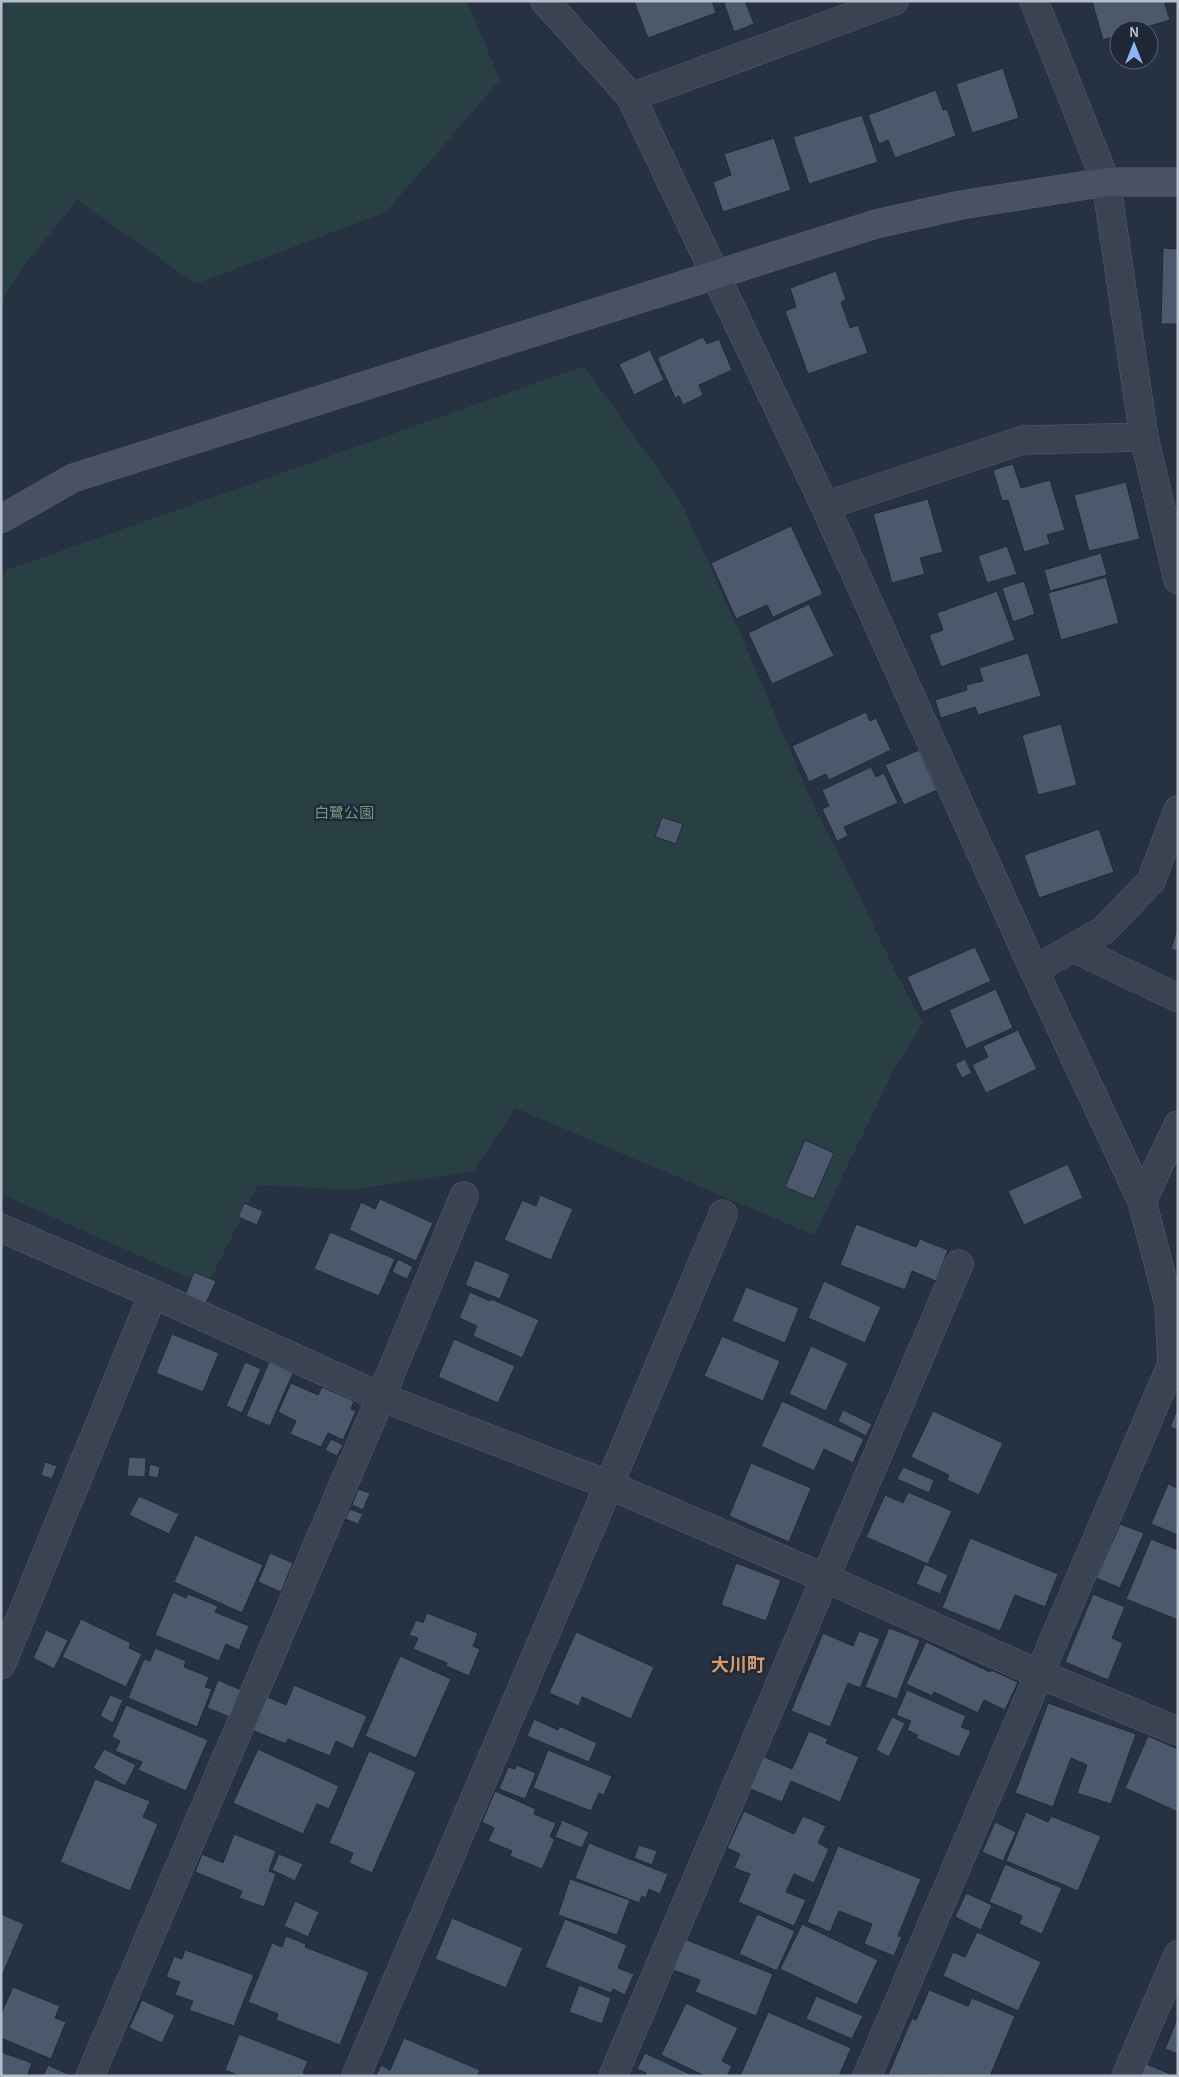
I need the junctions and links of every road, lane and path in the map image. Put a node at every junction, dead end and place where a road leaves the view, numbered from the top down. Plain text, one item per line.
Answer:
1 (545, 1) edge
2 (894, 1) edge
3 (1034, 1) edge
4 (631, 97) junction
5 (1106, 182) junction
6 (1178, 182) edge
7 (716, 275) junction
8 (1144, 437) junction
9 (825, 506) junction
10 (1, 519) edge
11 (1178, 580) edge
12 (1178, 810) edge
13 (1073, 948) junction
14 (1034, 970) junction
15 (1178, 998) edge
16 (1178, 1125) edge
17 (464, 1196) dead end
18 (1142, 1201) junction
19 (722, 1214) dead end
20 (1, 1228) edge
21 (959, 1264) dead end
22 (152, 1294) junction
23 (381, 1397) junction
24 (609, 1485) junction
25 (824, 1578) junction
26 (1, 1665) edge
27 (1039, 1674) junction
28 (1178, 1731) edge
29 (1178, 1955) edge
30 (90, 2076) edge
31 (356, 2076) edge
32 (613, 2076) edge
33 (867, 2076) edge
34 (1126, 2076) edge

1 - 4 street
2 - 4 street
3 - 5 street
4 - 7 street
5 - 6 street
5 - 7 street
5 - 8 street
7 - 9 street
7 - 10 street
8 - 9 street
8 - 11 street
9 - 14 street
12 - 13 street
13 - 14 street
13 - 15 street
14 - 18 street
16 - 18 street
17 - 23 street
18 - 27 street
19 - 24 street
20 - 22 street
21 - 25 street
22 - 23 street
22 - 26 street
23 - 24 street
23 - 30 street
24 - 25 street
24 - 31 street
25 - 27 street
25 - 32 street
27 - 28 street
27 - 33 street
29 - 34 street

